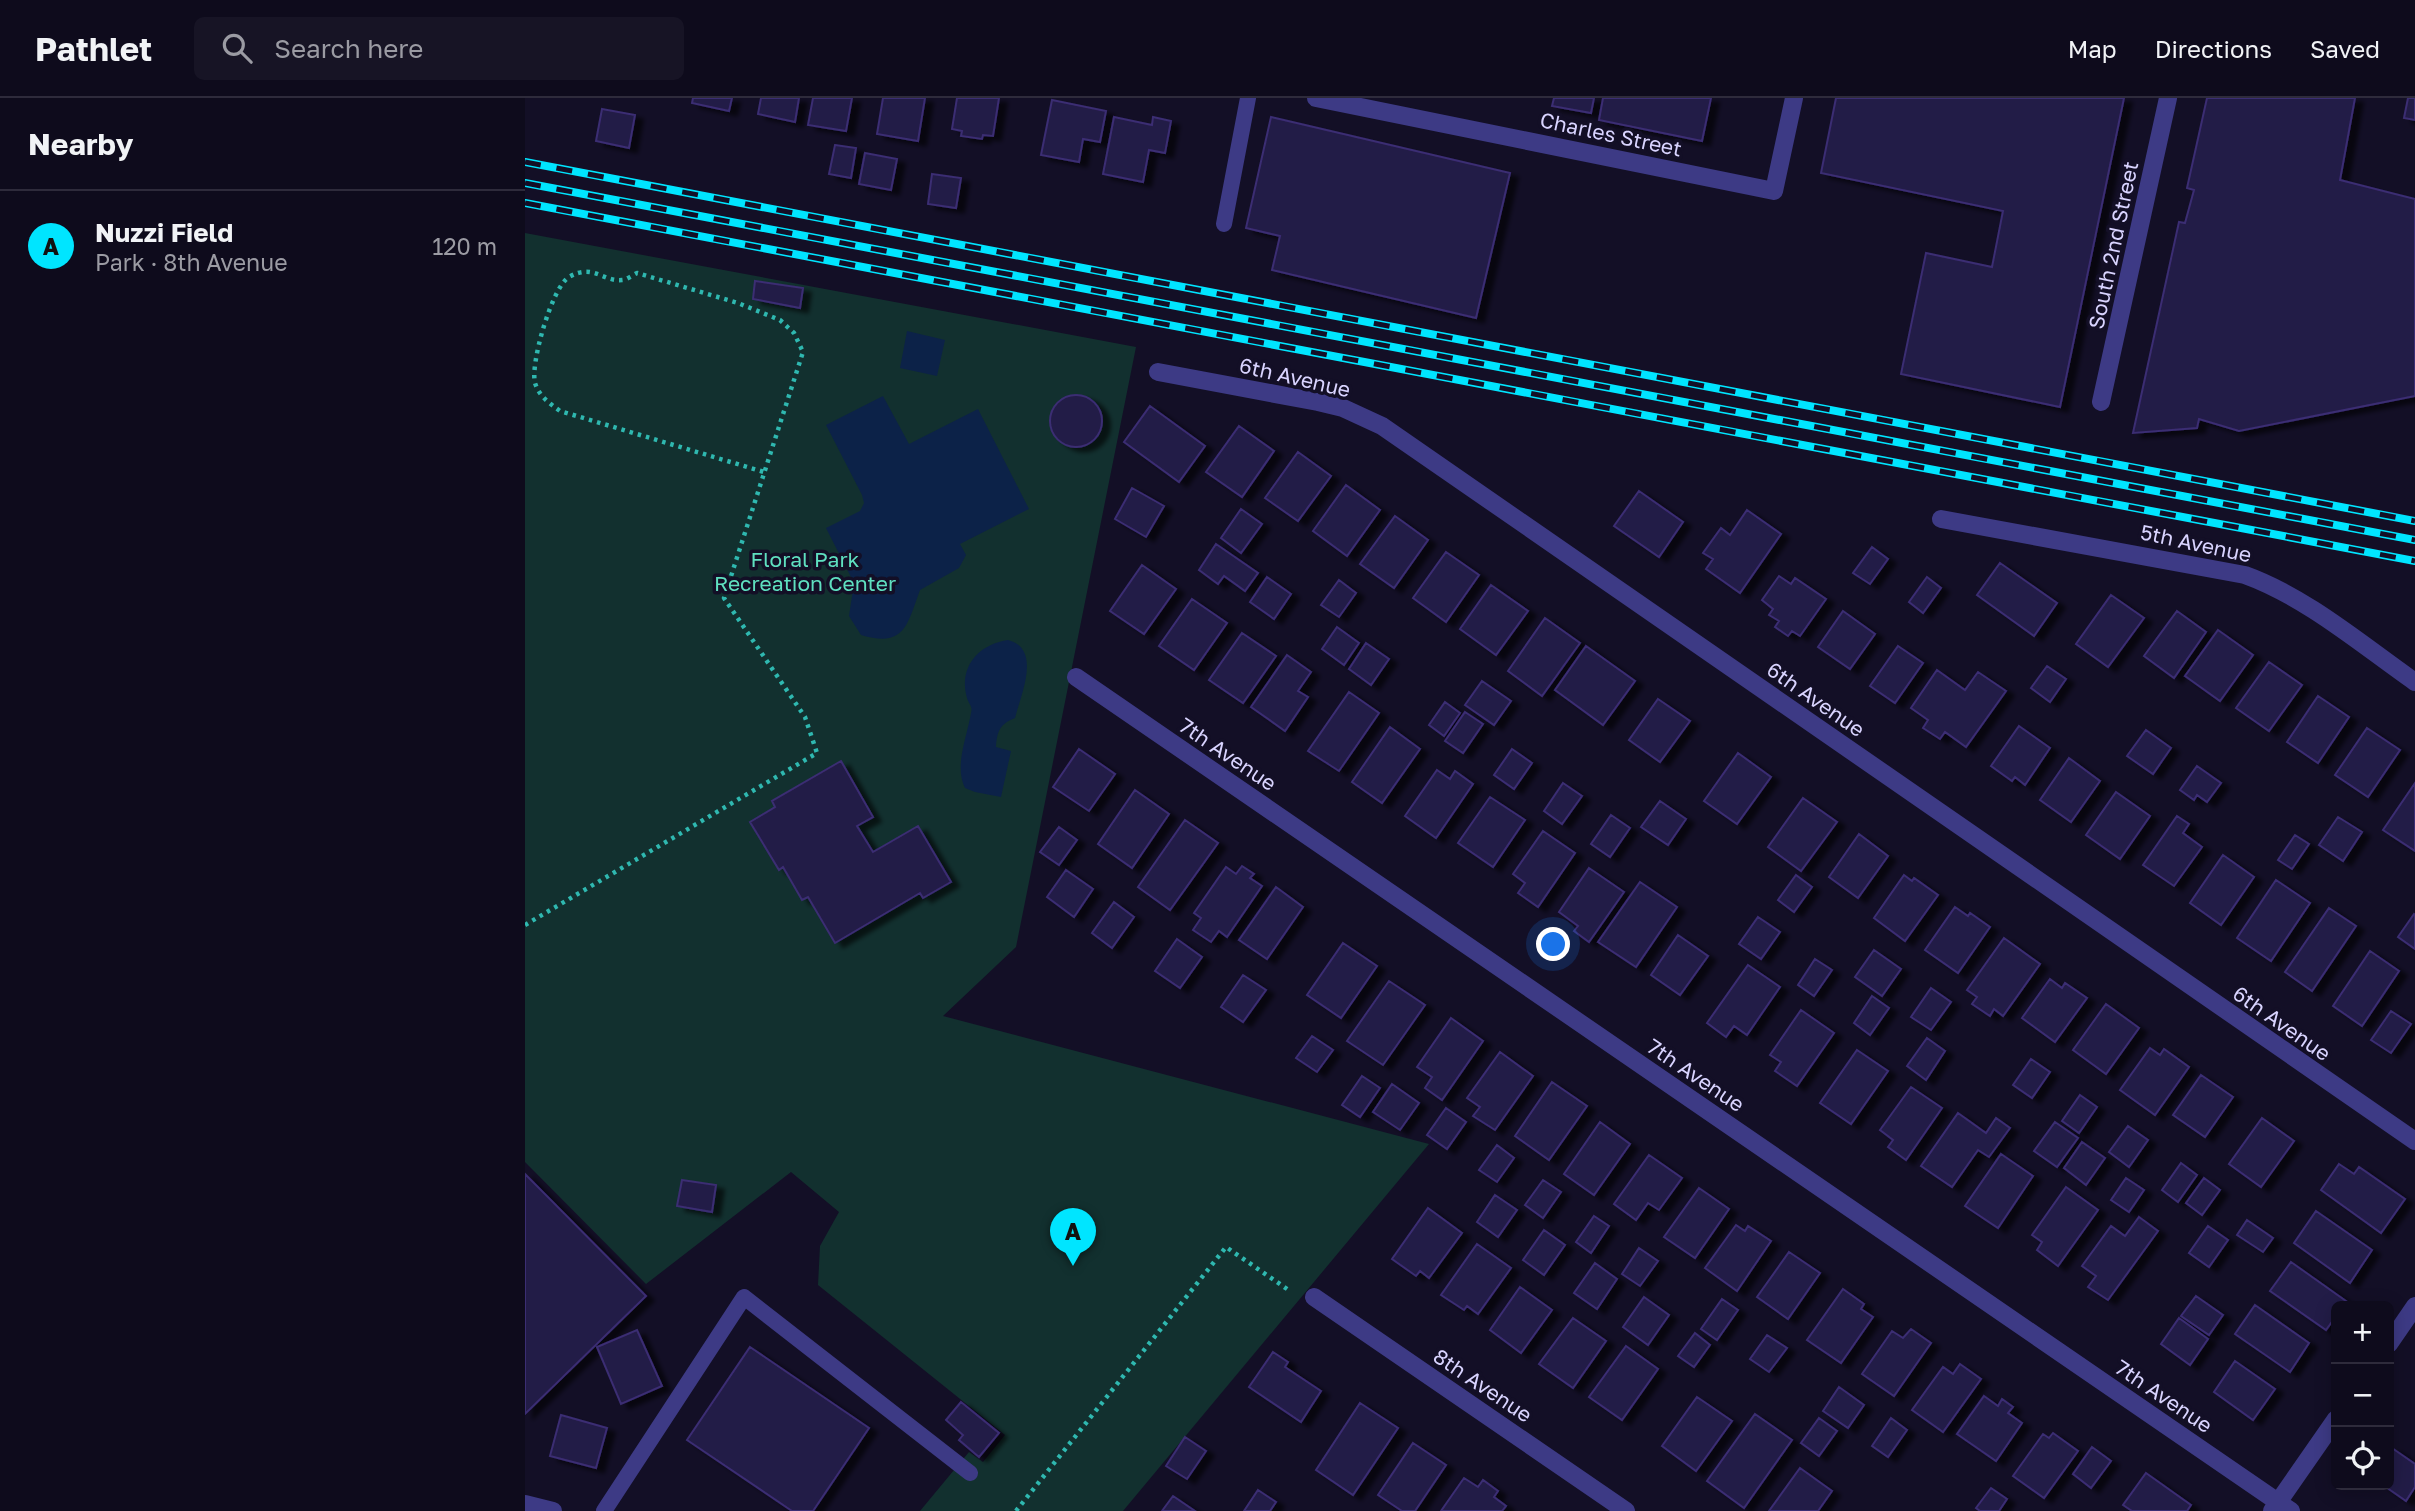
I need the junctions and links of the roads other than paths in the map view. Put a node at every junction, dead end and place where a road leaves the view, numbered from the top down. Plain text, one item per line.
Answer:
1 (1248, 98) edge
2 (1316, 98) edge
3 (1794, 98) edge
4 (2168, 98) edge
5 (1398, 105) edge
6 (1224, 223) dead end
7 (1158, 372) dead end
8 (2101, 402) dead end
9 (1941, 519) dead end
10 (1076, 677) dead end
11 (2415, 682) edge
12 (2415, 1142) edge
13 (1314, 1297) road end
14 (2415, 1306) edge
15 (2394, 1337) edge
16 (2331, 1427) edge
17 (970, 1472) dead end
18 (525, 1504) edge
19 (2280, 1508) edge
20 (553, 1511) edge
21 (604, 1511) edge
22 (1626, 1511) edge

1 - 6 lane
2 - 5 street, Charles Street
3 - 5 street, Charles Street
4 - 8 street, South 2nd Street
7 - 12 street, 6th Avenue
9 - 11 street, 5th Avenue
10 - 19 street, 7th Avenue
13 - 22 street, 8th Avenue
14 - 15 street
16 - 19 street
17 - 21 lane
18 - 20 street

